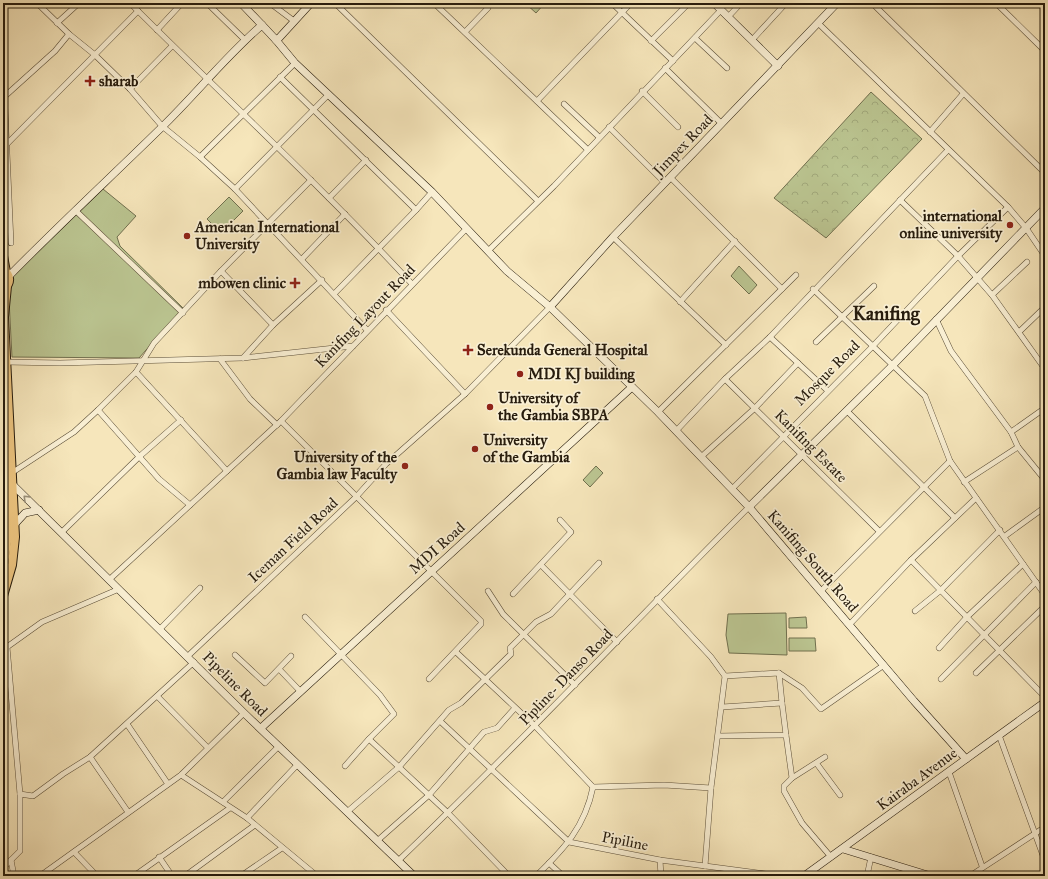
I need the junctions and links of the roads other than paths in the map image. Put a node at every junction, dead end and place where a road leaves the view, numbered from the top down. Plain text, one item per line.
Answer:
1 (9, 3) edge
2 (37, 3) edge
3 (79, 3) edge
4 (130, 3) edge
5 (182, 3) edge
6 (207, 3) edge
7 (241, 3) edge
8 (270, 3) edge
9 (311, 3) edge
10 (335, 3) edge
11 (434, 3) edge
12 (482, 3) edge
13 (612, 3) edge
14 (631, 3) edge
15 (689, 3) edge
16 (714, 3) edge
17 (741, 3) edge
18 (786, 3) edge
19 (838, 3) edge
20 (872, 3) edge
21 (996, 3) edge
22 (3, 9) edge
23 (721, 10) junction
24 (138, 11) junction
25 (622, 13) junction
26 (728, 17) junction
27 (294, 21) junction
28 (57, 23) junction
29 (818, 23) junction
30 (262, 25) junction
31 (157, 30) junction
32 (465, 32) junction
33 (69, 34) junction
34 (695, 38) junction
35 (245, 40) junction
36 (276, 40) junction
37 (752, 40) junction
38 (651, 41) junction
39 (172, 46) junction
40 (1045, 52) edge
41 (94, 55) junction
42 (673, 61) junction
43 (295, 62) junction
44 (3, 64) edge
45 (778, 66) junction
46 (666, 68) junction
47 (727, 68) dead end
48 (280, 77) junction
49 (209, 79) junction
50 (130, 89) junction
51 (642, 91) junction
52 (329, 94) junction
53 (963, 94) junction
54 (4, 97) junction
55 (537, 101) junction
56 (564, 104) dead end
57 (314, 110) junction
58 (244, 112) junction
59 (722, 124) junction
60 (162, 126) junction
61 (609, 127) junction
62 (678, 127) dead end
63 (930, 132) junction
64 (599, 137) junction
65 (5, 146) edge
66 (277, 147) junction
67 (588, 150) junction
68 (948, 150) junction
69 (200, 157) junction
70 (366, 160) junction
71 (1045, 174) edge
72 (311, 180) junction
73 (667, 180) junction
74 (235, 189) junction
75 (432, 192) junction
76 (329, 198) junction
77 (900, 200) junction
78 (538, 201) junction
79 (1008, 207) junction
80 (1045, 208) edge
81 (75, 210) junction
82 (416, 210) junction
83 (345, 214) junction
84 (268, 224) junction
85 (1026, 228) junction
86 (466, 229) junction
87 (613, 237) junction
88 (735, 241) junction
89 (11, 243) dead end
90 (379, 249) junction
91 (489, 250) junction
92 (3, 256) edge
93 (958, 256) junction
94 (1045, 256) edge
95 (302, 259) junction
96 (1027, 262) dead end
97 (221, 272) junction
98 (6, 273) edge
99 (796, 275) dead end
100 (976, 278) junction
101 (322, 280) junction
102 (412, 284) junction
103 (874, 286) dead end
104 (5, 288) edge
105 (782, 289) junction
106 (813, 289) junction
107 (335, 294) junction
108 (992, 295) junction
109 (680, 302) junction
110 (550, 307) junction
111 (1045, 307) edge
112 (386, 310) junction
113 (182, 313) junction
114 (842, 317) junction
115 (936, 320) junction
116 (272, 325) junction
117 (367, 330) junction
118 (1019, 332) junction
119 (770, 337) junction
120 (816, 342) dead end
121 (726, 345) junction
122 (353, 346) junction
123 (872, 347) junction
124 (243, 358) junction
125 (220, 359) junction
126 (144, 361) junction
127 (6, 362) junction
128 (798, 363) junction
129 (892, 366) junction
130 (1045, 369) edge
131 (136, 372) junction
132 (725, 379) junction
133 (632, 387) junction
134 (828, 391) junction
135 (465, 394) junction
136 (755, 408) junction
137 (1045, 408) edge
138 (98, 410) junction
139 (847, 411) junction
140 (658, 412) junction
141 (3, 417) edge
142 (181, 420) junction
143 (279, 423) junction
144 (676, 431) junction
145 (1011, 432) junction
146 (783, 436) junction
147 (1018, 447) junction
148 (803, 455) junction
149 (140, 456) junction
150 (701, 457) junction
151 (950, 461) junction
152 (227, 471) junction
153 (13, 472) junction
154 (1045, 480) edge
155 (964, 482) junction
156 (14, 486) junction
157 (924, 487) junction
158 (732, 489) junction
159 (356, 497) junction
160 (976, 498) junction
161 (190, 505) junction
162 (749, 507) junction
163 (1045, 507) edge
164 (39, 510) junction
165 (955, 518) junction
166 (560, 520) dead end
167 (8, 523) edge
168 (1000, 530) junction
169 (879, 531) junction
170 (62, 532) junction
171 (1005, 536) junction
172 (911, 560) junction
173 (599, 563) dead end
174 (1023, 564) junction
175 (541, 565) junction
176 (432, 570) junction
177 (3, 573) edge
178 (110, 579) junction
179 (1036, 582) junction
180 (200, 588) dead end
181 (119, 589) junction
182 (941, 590) junction
183 (488, 591) dead end
184 (821, 591) junction
185 (513, 594) dead end
186 (570, 594) junction
187 (1045, 595) edge
188 (3, 596) edge
189 (657, 599) junction
190 (1045, 606) edge
191 (915, 611) dead end
192 (305, 617) dead end
193 (966, 617) junction
194 (850, 624) junction
195 (160, 629) junction
196 (523, 633) junction
197 (984, 635) junction
198 (617, 642) junction
199 (5, 648) edge
200 (939, 648) dead end
201 (999, 649) junction
202 (456, 652) junction
203 (235, 654) dead end
204 (340, 655) junction
205 (188, 656) junction
206 (291, 656) dead end
207 (194, 662) junction
208 (884, 665) junction
209 (279, 668) junction
210 (779, 673) junction
211 (976, 673) dead end
212 (725, 676) junction
213 (429, 679) dead end
214 (940, 679) dead end
215 (484, 680) junction
216 (575, 686) junction
217 (300, 691) junction
218 (158, 697) junction
219 (1045, 697) edge
220 (1045, 702) edge
221 (782, 703) junction
222 (722, 707) junction
223 (515, 708) junction
224 (244, 713) junction
225 (440, 721) junction
226 (127, 724) junction
227 (535, 726) junction
228 (261, 728) junction
229 (786, 735) junction
230 (999, 735) junction
231 (718, 736) junction
232 (369, 739) junction
233 (279, 746) junction
234 (208, 748) junction
235 (469, 749) junction
236 (90, 757) junction
237 (826, 757) dead end
238 (966, 759) junction
239 (298, 764) junction
240 (817, 764) junction
241 (346, 766) dead end
242 (399, 767) junction
243 (492, 770) junction
244 (949, 772) junction
245 (181, 775) junction
246 (792, 778) junction
247 (168, 784) junction
248 (593, 787) junction
249 (711, 788) junction
250 (20, 794) junction
251 (429, 795) junction
252 (840, 796) dead end
253 (223, 802) junction
254 (230, 808) junction
255 (128, 812) junction
256 (347, 812) junction
257 (448, 813) junction
258 (247, 818) junction
259 (255, 825) junction
260 (1045, 827) edge
261 (1035, 833) junction
262 (377, 841) junction
263 (570, 842) junction
264 (282, 848) junction
265 (843, 848) junction
266 (74, 852) junction
267 (159, 857) junction
268 (830, 857) junction
269 (871, 857) junction
270 (11, 860) junction
271 (660, 860) junction
272 (398, 861) junction
273 (1045, 861) edge
274 (549, 863) junction
275 (705, 866) junction
276 (982, 866) junction
277 (3, 868) edge
278 (315, 874) edge
279 (14, 876) edge
280 (40, 876) edge
281 (97, 876) edge
282 (134, 876) edge
283 (172, 876) edge
284 (186, 876) edge
285 (242, 876) edge
286 (307, 876) edge
287 (414, 876) edge
288 (509, 876) edge
289 (536, 876) edge
290 (563, 876) edge
291 (661, 876) edge
292 (781, 876) edge
293 (804, 876) edge
294 (867, 876) edge
295 (931, 876) edge
296 (970, 876) edge

1 - 22 street
2 - 28 street
3 - 28 street
4 - 24 street
5 - 31 street
6 - 35 street
7 - 30 street, Kanifing South Road
8 - 27 street
9 - 27 street
10 - 78 street
11 - 32 street
12 - 32 street
13 - 25 street
14 - 25 street
15 - 38 street
16 - 23 street
17 - 26 street
18 - 37 street
19 - 29 street, Jimpex Road
20 - 53 street
21 - 40 street
23 - 26 street
23 - 34 street
24 - 31 street
24 - 41 street
25 - 38 street
25 - 55 street
26 - 37 street
27 - 36 street
28 - 33 street
29 - 45 street, Jimpex Road
29 - 63 street
30 - 35 street
30 - 36 street, Kanifing South Road
31 - 39 street
32 - 55 street
33 - 41 street
33 - 54 street
34 - 42 street
34 - 47 street
35 - 49 street
36 - 43 street, Kanifing South Road
37 - 45 street
38 - 42 street
39 - 49 street
39 - 50 street
41 - 50 street
41 - 65 street
42 - 46 street
43 - 48 street
43 - 52 street, Kanifing South Road
44 - 54 street
45 - 59 street, Jimpex Road
46 - 51 street
46 - 59 street
48 - 57 street
48 - 58 street
49 - 58 street
49 - 60 street
50 - 60 street
51 - 61 street
51 - 62 street
52 - 57 street
52 - 75 street, Kanifing South Road
53 - 63 street
53 - 71 street
54 - 65 street
55 - 67 street
56 - 64 street
57 - 66 street
57 - 70 street
58 - 66 street
58 - 69 street
59 - 73 street, Jimpex Road
60 - 69 street
60 - 81 street
61 - 64 street
61 - 73 street
63 - 68 street
64 - 67 street
65 - 89 street
66 - 72 street
66 - 74 street
67 - 78 street
68 - 77 street
68 - 79 street
69 - 74 street
70 - 76 street
70 - 82 street
72 - 76 street
72 - 84 street
73 - 87 street, Jimpex Road
73 - 88 street
74 - 84 street
75 - 82 street
75 - 86 street, Kanifing South Road
76 - 83 street
77 - 93 street
77 - 106 street
78 - 91 street
79 - 85 street
79 - 93 street, Mosque Road
80 - 85 street
81 - 98 street
81 - 113 street
82 - 90 street
83 - 90 street
83 - 95 street
84 - 95 street
84 - 97 street
85 - 94 street
85 - 100 street
86 - 91 street, Kanifing South Road
86 - 102 street, Kanifing Layout Road
87 - 109 street
87 - 110 street, Jimpex Road
88 - 105 street
88 - 109 street
90 - 102 street
90 - 107 street
91 - 110 street, Kanifing South Road
92 - 98 main road
93 - 100 street
93 - 123 street, Mosque Road
95 - 101 street
96 - 108 street
97 - 113 street
97 - 116 street
98 - 104 main road
99 - 105 street
100 - 108 street
100 - 115 street
101 - 107 street
101 - 116 street
102 - 112 street, Kanifing Layout Road
103 - 114 street
104 - 127 main road
105 - 121 street
106 - 114 street
106 - 119 street
107 - 117 street
108 - 118 street
109 - 121 street
110 - 133 street, Kanifing South Road
110 - 135 street, Iceman Field Road
111 - 118 street
112 - 117 street, Kanifing Layout Road
112 - 135 street
113 - 126 street
114 - 120 street
114 - 123 street
115 - 129 street
115 - 145 street
116 - 124 street
117 - 122 street, Kanifing Layout Road
118 - 130 street
119 - 128 street
119 - 132 street
121 - 140 street
122 - 124 street
122 - 143 street, Kanifing Layout Road
123 - 129 street
123 - 134 street, Mosque Road
124 - 125 street
125 - 126 street
125 - 143 street
126 - 127 street
126 - 131 street
127 - 153 main road
128 - 134 street
128 - 136 street
129 - 139 street
129 - 151 street
131 - 138 street
131 - 142 street
132 - 136 street, Kanifing Estate
132 - 144 street
133 - 140 street, Kanifing South Road
133 - 176 street, MDI Road
134 - 146 street, Mosque Road
135 - 159 street, Iceman Field Road
136 - 146 street, Kanifing Estate
136 - 150 street
137 - 145 street
138 - 149 street
138 - 153 street
139 - 148 street
139 - 157 street
140 - 144 street, Kanifing South Road
141 - 167 main road
142 - 149 street
142 - 152 street
143 - 152 street, Kanifing Layout Road
143 - 159 street
144 - 150 street, Kanifing South Road
145 - 147 street
146 - 148 street, Kanifing Estate
146 - 158 street, Mosque Road
147 - 154 street
147 - 155 street
148 - 162 street
148 - 169 street, Kanifing Estate
149 - 161 street
149 - 170 street
150 - 158 street, Kanifing South Road
151 - 155 street
151 - 157 street
152 - 161 street, Kanifing Layout Road
153 - 156 main road
155 - 160 street
164 -> 156 street, Pipeline Road
156 - 167 main road
157 - 165 street
157 - 169 street
158 - 162 street, Kanifing South Road
159 - 176 street
159 - 205 street, Iceman Field Road
160 - 165 street
160 - 168 street
161 - 178 street, Kanifing Layout Road
162 - 184 street, Kanifing South Road
162 - 189 street, Pipline- Danso Road
163 - 171 street
164 - 167 street
164 - 170 street, Pipeline Road
165 - 172 street
166 - 175 street
167 - 177 main road
167 - 188 main road
168 - 171 street
168 - 182 street
169 - 184 street
170 - 178 street, Pipeline Road
171 - 174 street
172 - 182 street
172 - 194 street
173 - 186 street
174 - 179 street
174 - 193 street
175 - 185 street
175 - 186 street
176 - 202 street
176 - 204 street, MDI Road
178 - 181 street, Pipeline Road
179 - 187 street
179 - 197 street
180 - 195 street
181 - 195 street, Pipeline Road
181 - 199 street
182 - 191 street
182 - 193 street
183 - 196 street
184 - 194 street, Kanifing South Road
186 - 196 street
186 - 198 street
189 - 198 street, Pipline- Danso Road
189 - 212 street
190 - 201 street
192 - 204 street
193 - 197 street
193 - 200 street
194 - 208 street, Kanifing South Road
195 - 205 street, Pipeline Road
196 - 215 street
196 - 216 street
197 - 201 street
197 - 214 street
198 - 216 street, Pipline- Danso Road
199 - 250 street
201 - 211 street
201 - 219 street
202 - 213 street
202 - 215 street
203 - 209 street
204 - 217 street, MDI Road
204 - 232 street
205 - 207 street, Pipeline Road
206 - 209 street
207 - 218 street
207 - 224 street, Pipeline Road
208 - 210 street
208 - 238 street, Kanifing South Road
209 - 217 street
210 - 212 street
210 - 221 street
212 - 222 street
215 - 223 street
215 - 225 street
216 - 227 street, Pipline- Danso Road
217 - 228 street, MDI Road
218 - 226 street
218 - 234 street
220 - 230 street, Kairaba Avenue
221 - 222 street
221 - 229 street
222 - 231 street
223 - 227 street
223 - 235 street
224 - 228 street, Pipeline Road
224 - 234 street
225 - 235 street
225 - 242 street
226 - 236 street
226 - 247 street
227 - 243 street, Pipline- Danso Road
227 - 248 street
228 - 233 street, Pipeline Road
229 - 231 street
229 - 246 street
230 - 238 street, Kairaba Avenue
230 - 261 street
231 - 249 street
232 - 241 street
232 - 242 street
233 - 239 street, Pipeline Road
233 - 253 street
234 - 245 street
235 - 243 street
235 - 251 street
236 - 250 street
236 - 255 street
237 - 240 street
238 - 244 street, Kairaba Avenue
239 - 256 street, Pipeline Road
239 - 258 street
240 - 246 street
240 - 252 street
242 - 251 street
242 - 256 street
243 - 257 street, Pipline- Danso Road
243 - 263 street
244 - 265 street, Kairaba Avenue
244 - 276 street
245 - 247 street
245 - 253 street
246 - 268 street
247 - 255 street
248 - 249 street
248 - 263 street
249 - 275 street
250 - 270 street
251 - 257 street
251 - 262 street
253 - 254 street
254 - 258 street
254 - 267 street
255 - 266 street
256 - 262 street, Pipeline Road
257 - 272 street, Pipline- Danso Road
257 - 288 street
258 - 259 street
259 - 264 street
259 - 284 street
260 - 261 street
261 - 273 street
261 - 276 street
262 - 272 street, Pipeline Road
263 - 271 street, Pipiline
263 - 274 street
264 - 278 street
264 - 285 street
265 - 268 street, Kairaba Avenue
265 - 269 street
266 - 280 street
266 - 281 street
267 - 282 street
267 - 283 street
268 - 293 street, Kairaba Avenue
269 - 294 street
269 - 295 street
270 - 277 street
270 - 279 street
271 - 275 street, Pipiline
271 - 291 street
272 - 287 street, Pipeline Road
274 - 289 street
274 - 290 street
275 - 292 street, Pipiline
276 - 296 street
278 - 286 street

